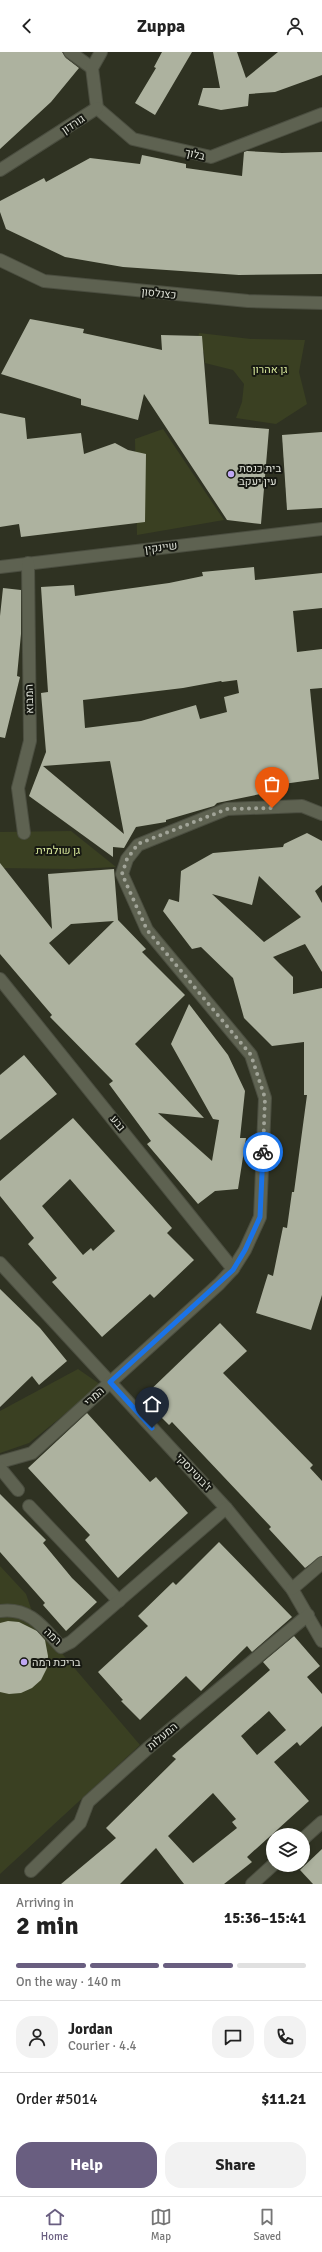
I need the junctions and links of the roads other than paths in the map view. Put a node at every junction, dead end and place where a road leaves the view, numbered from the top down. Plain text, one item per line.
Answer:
1 (70, 52) edge
2 (101, 52) edge
3 (92, 68) junction
4 (97, 108) junction
5 (322, 114) edge
6 (0, 170) edge
7 (0, 260) edge
8 (322, 303) edge
9 (322, 530) edge
10 (28, 563) junction
11 (0, 567) edge
12 (322, 814) edge
13 (24, 833) dead end
14 (0, 979) edge
15 (0, 1263) edge
16 (233, 1270) junction
17 (110, 1382) junction
18 (0, 1462) edge
19 (0, 1468) edge
20 (18, 1490) dead end
21 (30, 1506) dead end
22 (226, 1508) junction
23 (322, 1563) edge
24 (292, 1589) junction
25 (119, 1601) junction
26 (0, 1611) edge
27 (308, 1615) junction
28 (322, 1642) edge
29 (322, 1822) edge
30 (310, 1833) edge
31 (31, 1871) dead end
32 (266, 1871) edge
33 (252, 1884) edge

1 - 3 street
2 - 3 street
3 - 4 street, גורדון
4 - 5 street, בלוך
4 - 6 street, גורדון
7 - 8 street, כצנלסון
9 - 10 street, שיינקין
10 - 11 street, שיינקין
10 - 13 street, המבוא
12 - 16 street, המרי
14 - 16 street, גבע
15 - 17 street, ז'בוטינסקי
16 - 17 street, המרי
17 - 18 street, המרי
17 - 22 street, ז'בוטינסקי
19 - 20 street
21 - 25 street
22 - 24 street, ז'בוטינסקי
22 - 25 street, רמה
23 - 24 street
24 - 27 street, ז'בוטינסקי
25 - 26 street, רמה
27 - 28 street, ז'בוטינסקי
27 - 31 street, המעלות
29 - 30 street
32 - 33 street

